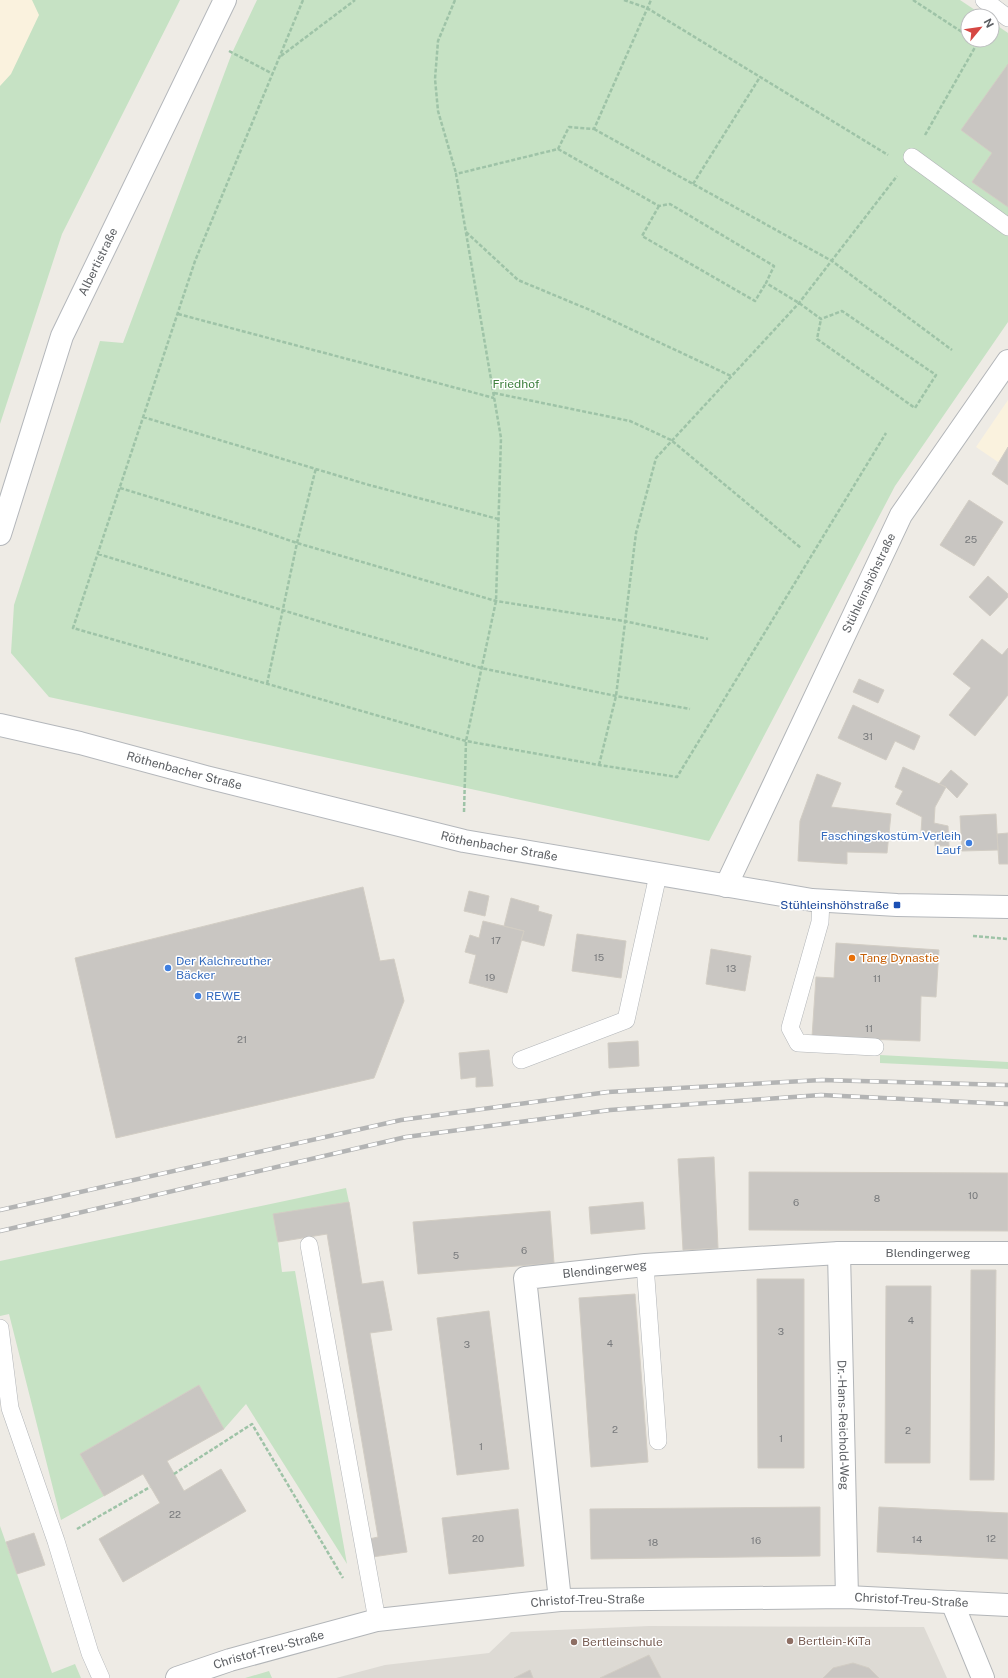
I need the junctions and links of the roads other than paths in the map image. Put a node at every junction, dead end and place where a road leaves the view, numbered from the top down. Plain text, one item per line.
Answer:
1 (225, 0) edge
2 (984, 0) edge
3 (1008, 18) edge
4 (909, 161) road end
5 (1008, 227) edge
6 (1008, 361) edge
7 (0, 534) edge
8 (0, 725) edge
9 (658, 875) junction
10 (726, 886) junction
11 (821, 900) junction
12 (1008, 907) edge
13 (875, 1047) dead end
14 (521, 1060) dead end
15 (309, 1245) dead end
16 (839, 1253) junction
17 (1008, 1253) edge
18 (645, 1265) junction
19 (0, 1328) edge
20 (658, 1441) dead end
21 (847, 1597) junction
22 (560, 1600) junction
23 (952, 1602) junction
24 (1008, 1605) edge
25 (377, 1620) junction
26 (101, 1678) edge
27 (177, 1678) edge
28 (983, 1678) edge

1 - 7 street, Albertistraße
2 - 3 lane
4 - 5 lane
6 - 10 street, Stühleinshöhstraße
8 - 9 street, Röthenbacher Straße
9 - 10 street, Röthenbacher Straße
9 - 14 lane
10 - 11 street, Röthenbacher Straße
11 - 12 street, Röthenbacher Straße
11 - 13 lane
15 - 25 lane
16 - 17 street, Blendingerweg
16 - 18 street, Blendingerweg
16 - 21 street, Dr.-Hans-Reichold-Weg
18 - 20 lane
18 - 22 street, Blendingerweg
19 - 26 lane
21 - 22 street, Christof-Treu-Straße
21 - 23 street, Christof-Treu-Straße
22 - 25 street, Christof-Treu-Straße
23 - 24 street, Christof-Treu-Straße
23 - 28 street
25 - 27 street, Christof-Treu-Straße

